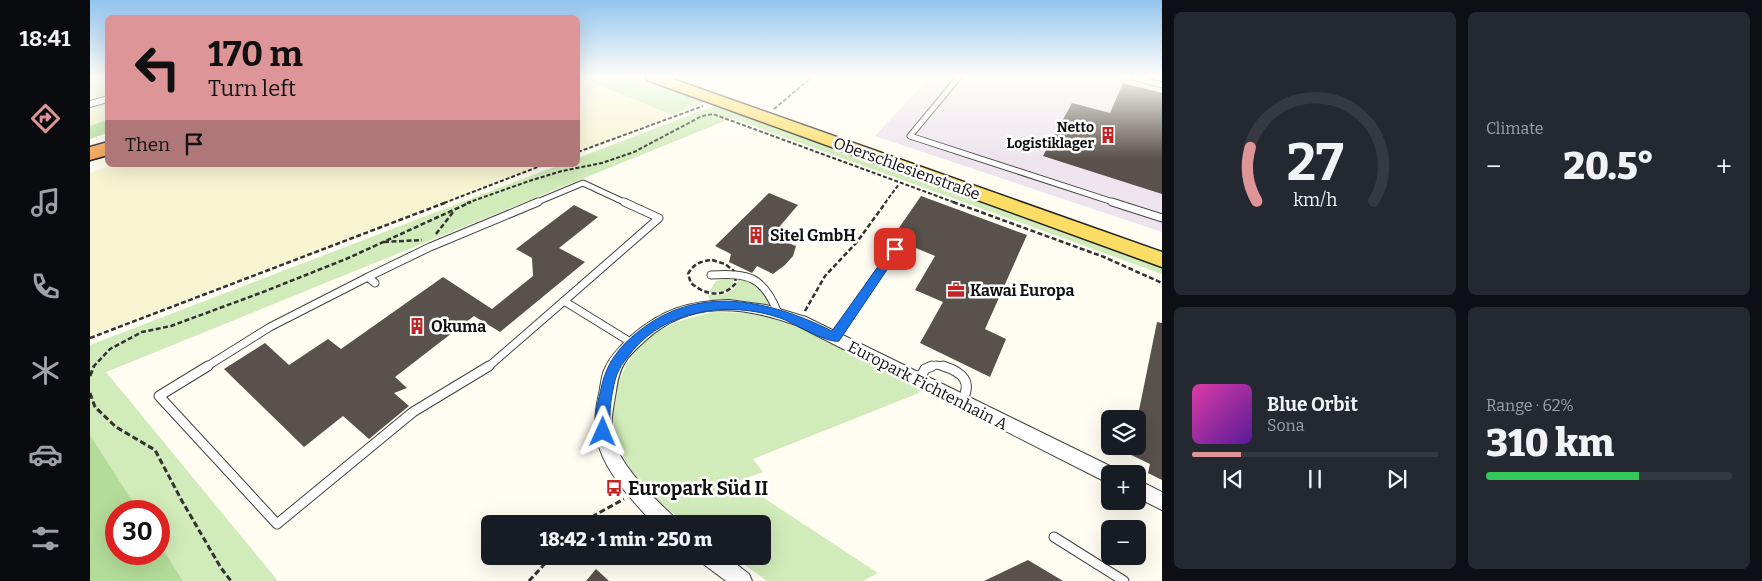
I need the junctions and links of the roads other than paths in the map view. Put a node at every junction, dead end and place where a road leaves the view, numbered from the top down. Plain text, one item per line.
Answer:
1 (728, 104) edge
2 (936, 104) edge
3 (105, 141) edge
4 (90, 146) edge
5 (105, 149) edge
6 (90, 154) edge
7 (1162, 218) edge
8 (895, 249) dead end
9 (1162, 260) edge
10 (710, 275) dead end
11 (368, 277) junction
12 (375, 283) dead end
13 (564, 301) junction
14 (778, 312) junction
15 (834, 338) junction
16 (632, 343) junction
17 (918, 380) junction
18 (962, 402) junction
19 (1101, 471) edge
20 (1146, 493) edge
21 (1162, 501) edge
22 (658, 515) edge
23 (1054, 537) dead end
24 (721, 565) edge
25 (742, 581) edge
26 (1124, 581) edge

1 - 9 main road, Oberschlesienstraße
2 - 7 lane
3 - 4 highway
5 - 6 highway
8 - 15 lane
10 - 14 lane
11 - 12 lane
11 - 13 lane
11 - 13 lane
13 - 16 lane
14 - 15 street, Europark Fichtenhain A
14 - 16 street, Europark Fichtenhain A
15 - 17 street, Europark Fichtenhain A
16 - 22 street, Europark Fichtenhain A
17 - 18 street, Europark Fichtenhain A
17 - 18 lane
18 - 19 street, Europark Fichtenhain A
20 - 21 street
23 - 26 lane
24 - 25 street

